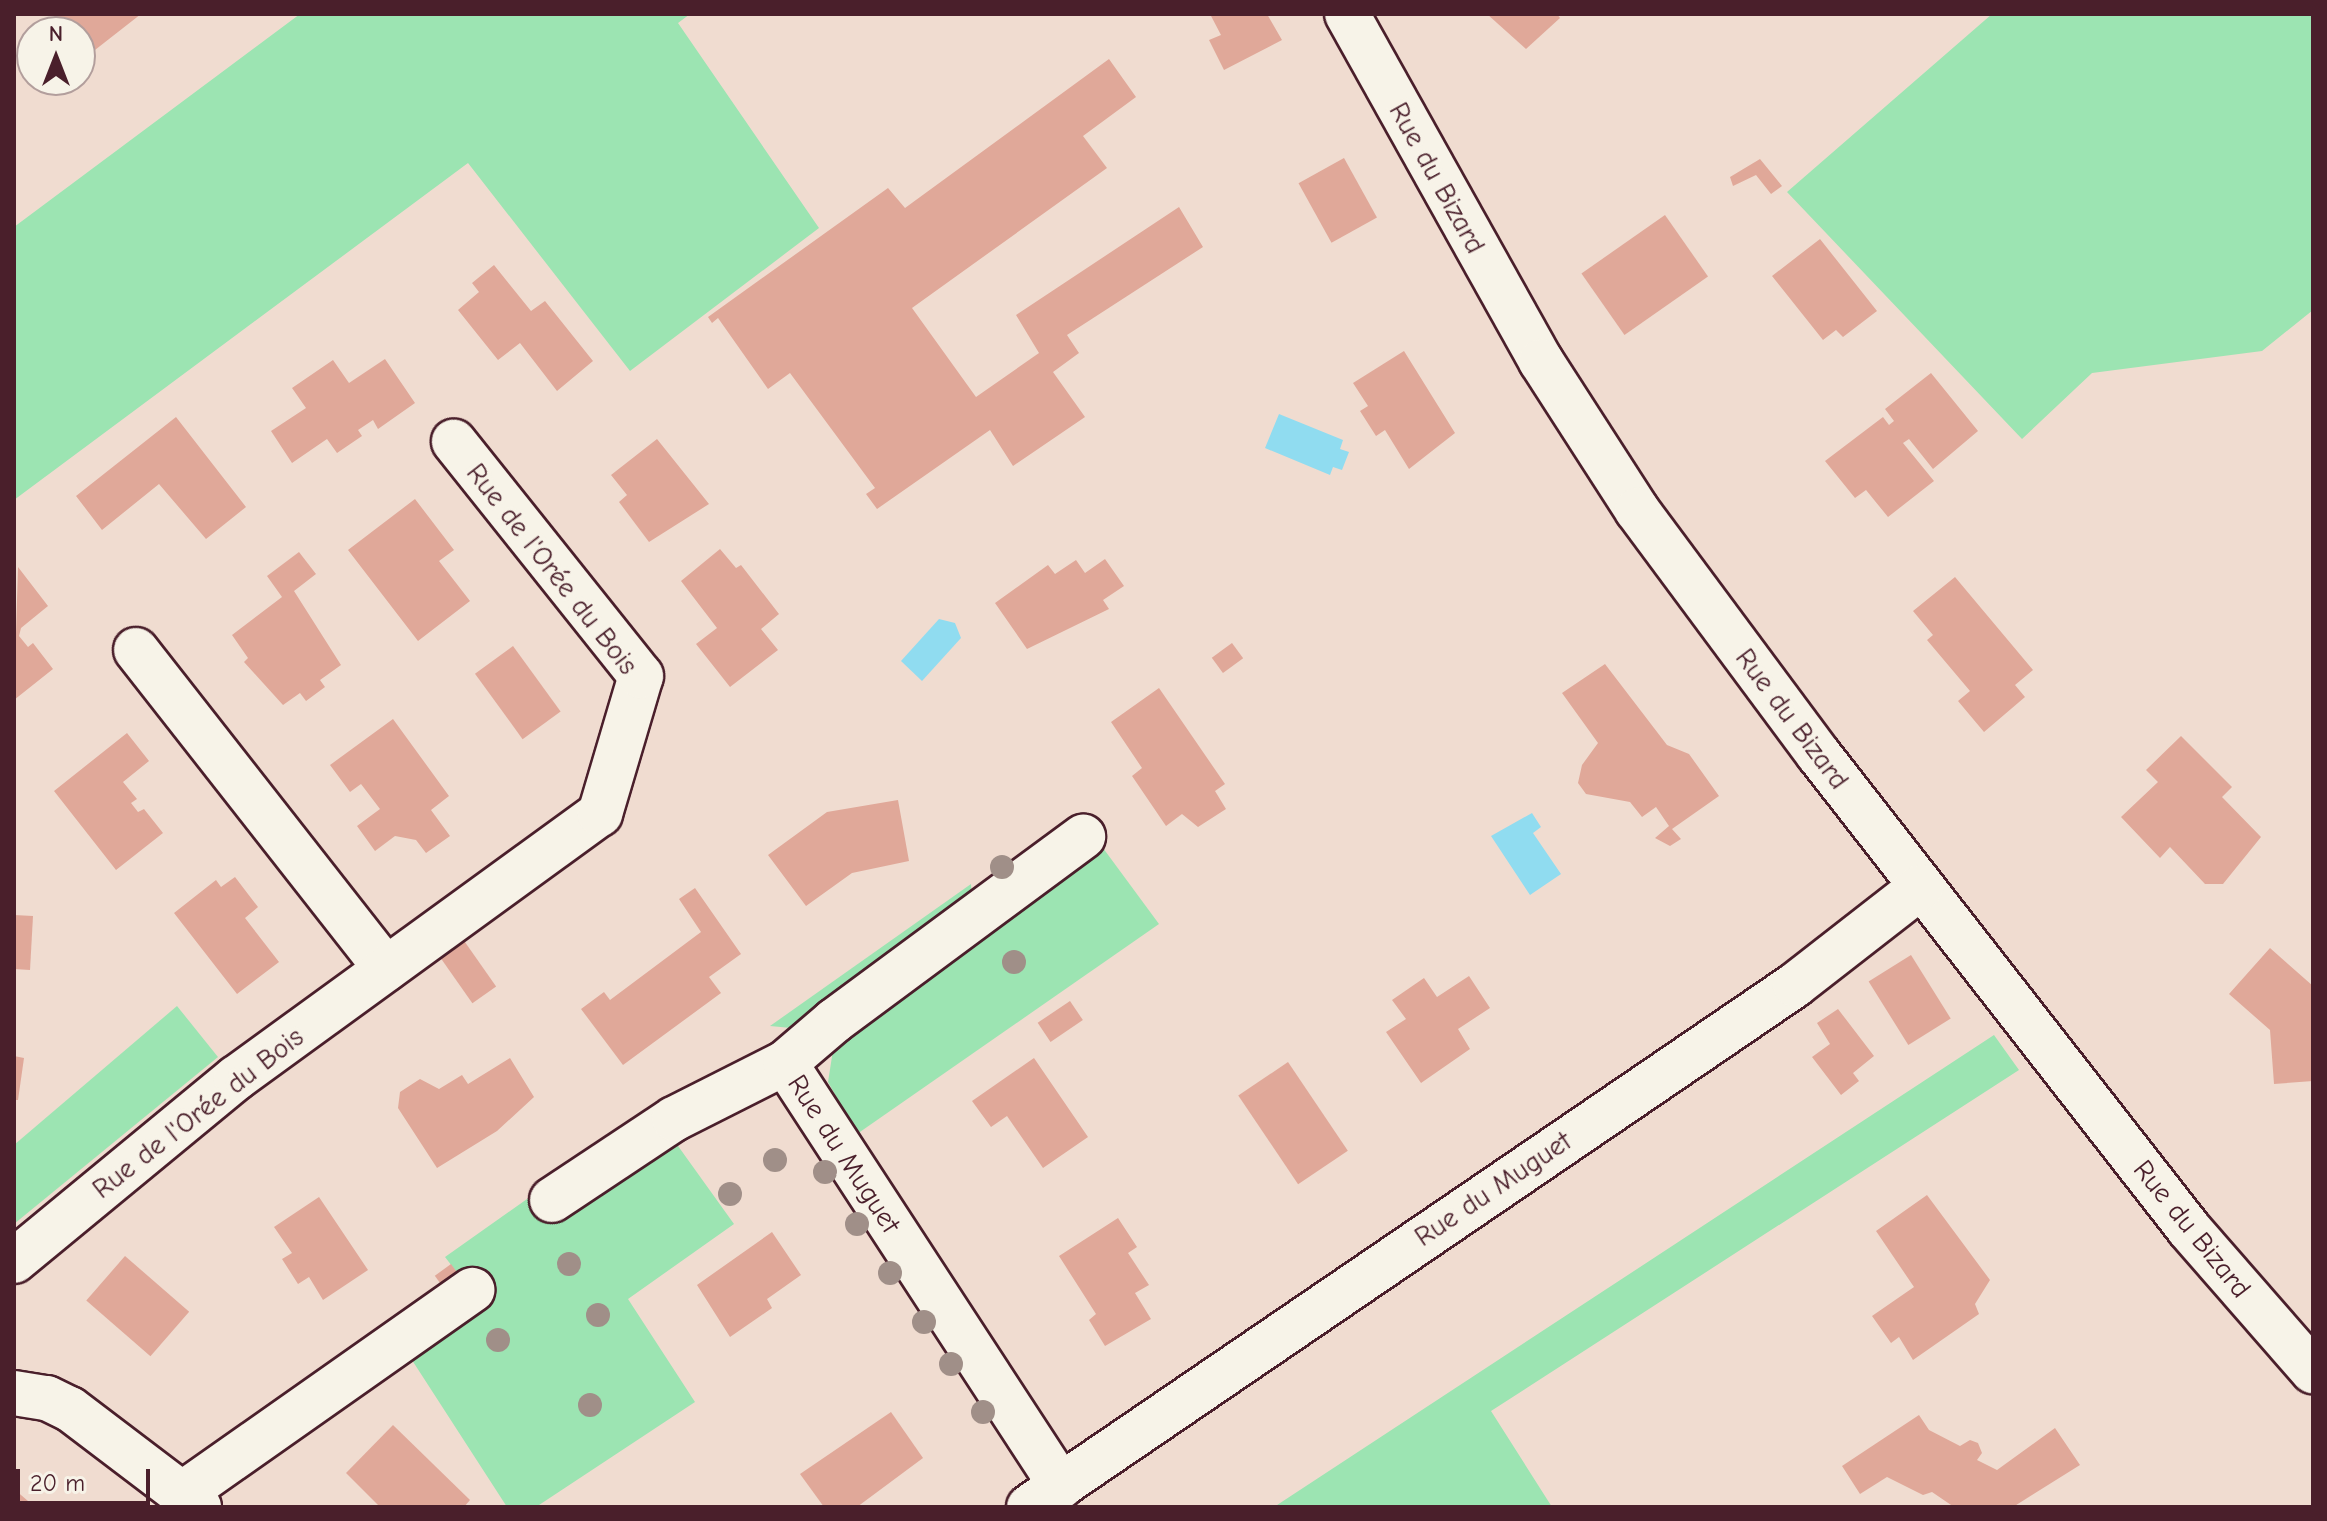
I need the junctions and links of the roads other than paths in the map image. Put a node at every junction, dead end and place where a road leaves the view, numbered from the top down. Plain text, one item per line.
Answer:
1 (1347, 14) edge
2 (454, 442) dead end
3 (136, 650) dead end
4 (1083, 837) dead end
5 (1921, 887) junction
6 (386, 969) junction
7 (785, 1063) junction
8 (552, 1200) dead end
9 (14, 1261) edge
10 (472, 1290) dead end
11 (2313, 1371) edge
12 (14, 1393) edge
13 (1045, 1496) edge
14 (191, 1500) edge

1 - 5 street, Rue du Bizard
2 - 6 street, Rue de l'Orée du Bois
3 - 6 street
4 - 7 street, Rue du Muguet
5 - 11 street, Rue du Bizard
5 - 13 street, Rue du Muguet
6 - 9 street, Rue de l'Orée du Bois
7 - 8 street, Rue du Muguet
7 - 13 street, Rue du Muguet
10 - 14 street
12 - 14 street

